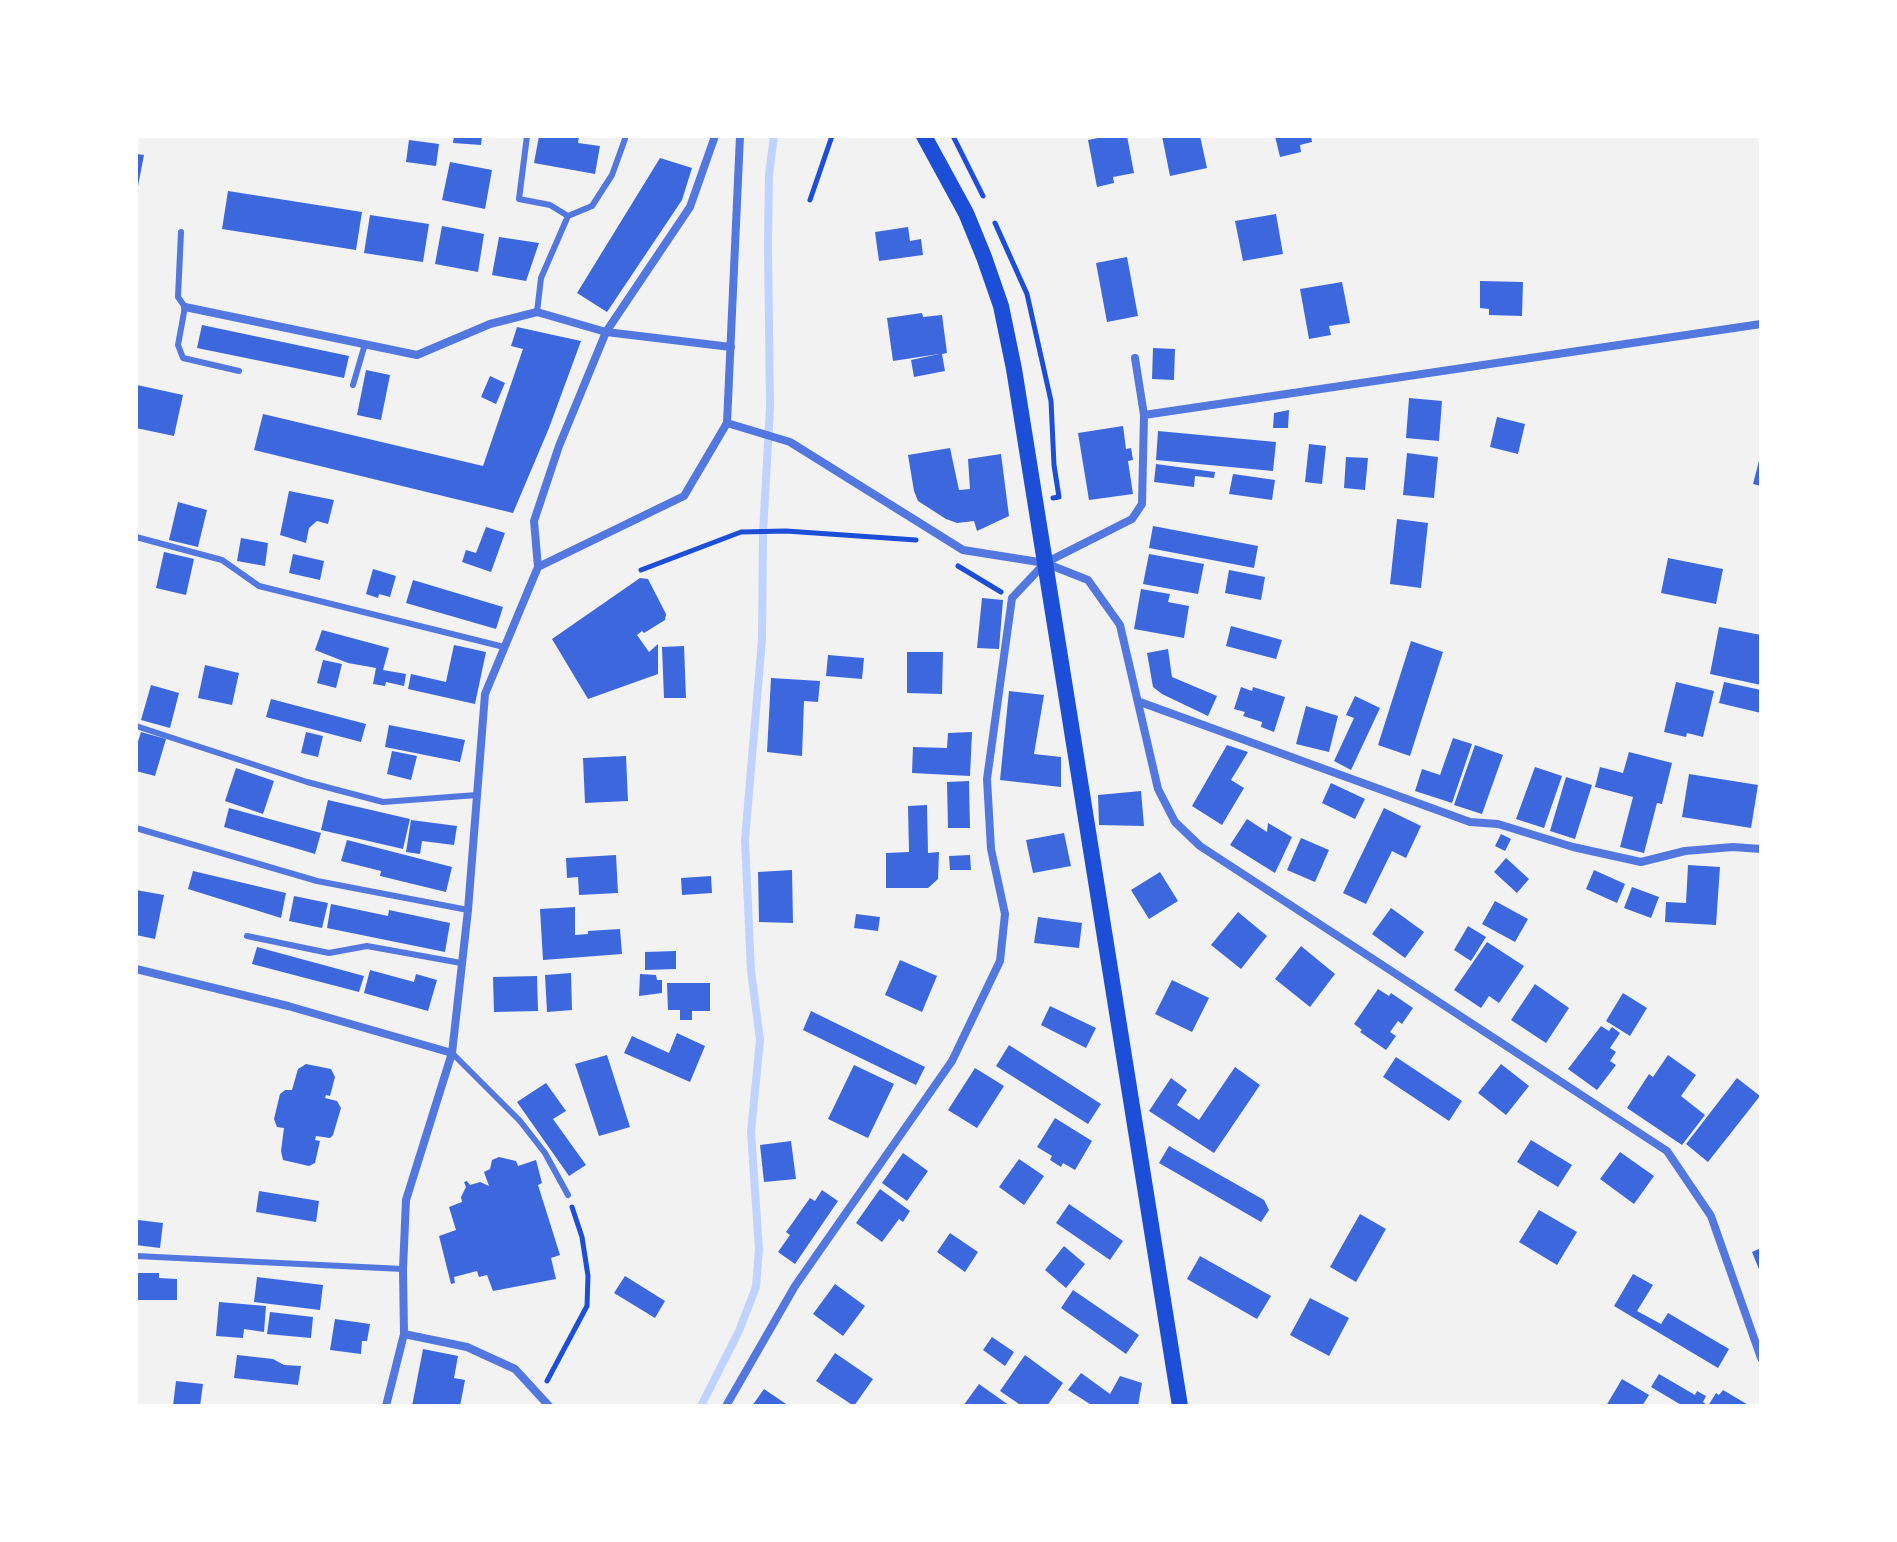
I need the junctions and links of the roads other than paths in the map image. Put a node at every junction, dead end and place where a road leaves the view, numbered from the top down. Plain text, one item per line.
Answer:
1 (527, 136) edge
2 (715, 136) edge
3 (740, 136) edge
4 (924, 136) edge
5 (625, 139) dead end
6 (568, 216) junction
7 (181, 232) dead end
8 (185, 307) junction
9 (537, 312) junction
10 (1761, 324) edge
11 (606, 332) junction
12 (365, 344) junction
13 (731, 347) junction
14 (1135, 358) dead end
15 (239, 371) dead end
16 (353, 385) dead end
17 (1144, 415) junction
18 (727, 423) junction
19 (136, 537) edge
20 (1045, 563) junction
21 (538, 567) junction
22 (504, 647) junction
23 (1140, 702) junction
24 (136, 726) edge
25 (477, 795) junction
26 (136, 828) edge
27 (1761, 849) edge
28 (468, 910) junction
29 (247, 936) dead end
30 (461, 963) junction
31 (136, 969) edge
32 (452, 1053) junction
33 (568, 1195) road end
34 (136, 1256) edge
35 (403, 1269) junction
36 (404, 1334) junction
37 (1761, 1358) edge
38 (386, 1406) edge
39 (549, 1406) edge
40 (726, 1406) edge
41 (1180, 1406) edge

1 - 6 lane
2 - 11 street
3 - 13 street
4 - 20 main road
5 - 6 lane
6 - 9 lane
7 - 8 lane
8 - 12 street
8 - 15 lane
9 - 11 street
9 - 12 street
10 - 17 street
11 - 13 street
11 - 21 street
12 - 16 lane
13 - 18 street
14 - 17 street
17 - 20 street
18 - 20 street
18 - 21 street
19 - 22 lane
20 - 23 street
20 - 40 street
20 - 41 main road
21 - 22 street
22 - 25 street
23 - 27 street
23 - 37 street
24 - 25 lane
25 - 28 street
26 - 28 lane
28 - 30 street
29 - 30 lane
30 - 32 street
31 - 32 street
32 - 33 lane
32 - 35 street
34 - 35 lane
35 - 36 street
36 - 38 street
36 - 39 street

